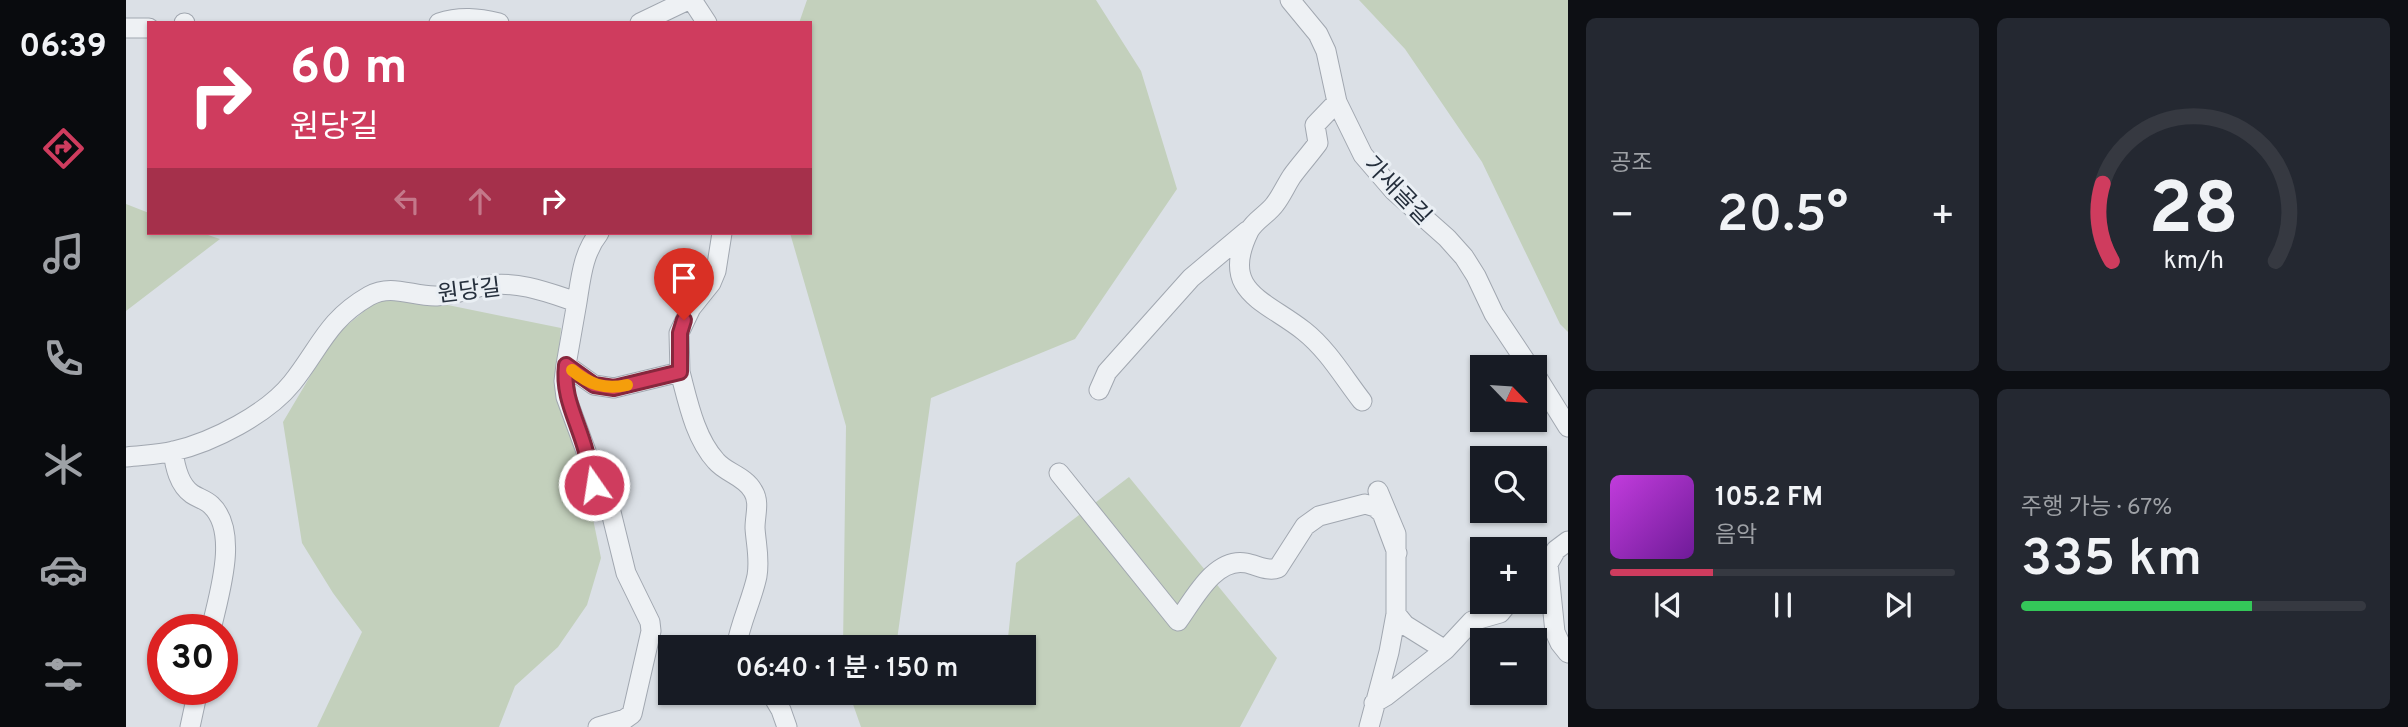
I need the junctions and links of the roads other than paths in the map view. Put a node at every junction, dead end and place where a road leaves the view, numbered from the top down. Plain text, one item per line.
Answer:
1 (690, 0) edge
2 (1290, 0) edge
3 (475, 20) edge
4 (446, 21) edge
5 (644, 21) edge
6 (706, 21) edge
7 (126, 28) edge
8 (147, 28) edge
9 (1337, 102) junction
10 (1251, 228) junction
11 (597, 235) edge
12 (722, 235) edge
13 (577, 302) junction
14 (1521, 355) edge
15 (566, 365) junction
16 (680, 372) junction
17 (1099, 390) dead end
18 (1547, 393) edge
19 (1363, 401) dead end
20 (1568, 427) edge
21 (126, 457) edge
22 (174, 458) junction
23 (126, 470) edge
24 (1059, 473) dead end
25 (1378, 491) dead end
26 (1562, 546) edge
27 (1397, 553) junction
28 (1547, 556) edge
29 (214, 614) edge
30 (1396, 614) junction
31 (1496, 614) edge
32 (740, 635) edge
33 (1445, 650) junction
34 (1568, 653) edge
35 (1374, 703) junction
36 (195, 705) edge
37 (778, 705) edge
38 (190, 727) edge
39 (598, 727) edge
40 (787, 727) edge
41 (1369, 727) edge

1 - 5 street
1 - 6 street
2 - 9 street, 가새골길
3 - 4 street
7 - 8 street
9 - 10 street
9 - 14 street, 가새골길
10 - 17 street
10 - 19 street
11 - 13 street
12 - 16 street
13 - 15 street
13 - 22 street, 원당길
15 - 16 street
15 - 39 street
16 - 32 street
18 - 20 street
21 - 22 street, 원당길
22 - 23 street
22 - 29 street
24 - 27 street
25 - 27 street
26 - 28 street
26 - 34 street
27 - 30 street
30 - 33 street
30 - 35 street
31 - 33 street
33 - 35 street
35 - 41 street
36 - 38 street
37 - 40 street

